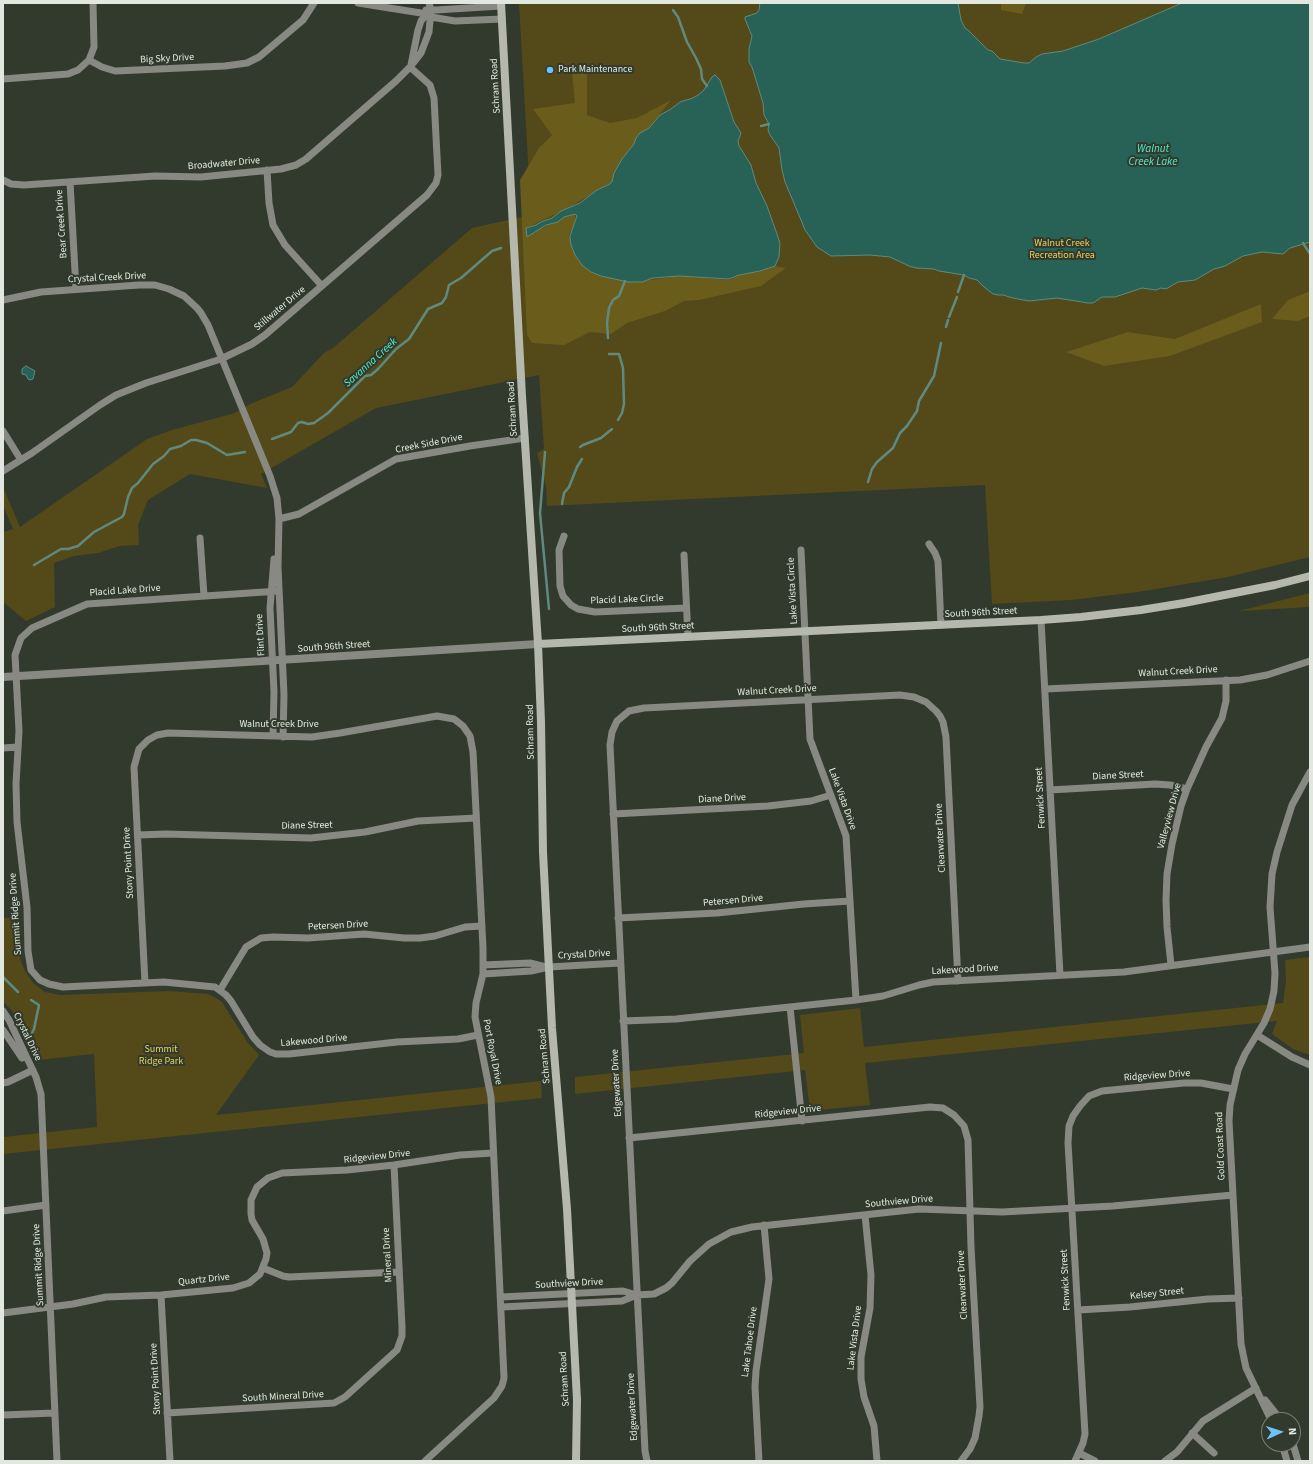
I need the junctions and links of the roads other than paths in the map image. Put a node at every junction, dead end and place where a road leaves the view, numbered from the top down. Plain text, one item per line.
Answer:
1 (93, 3) edge
2 (314, 3) edge
3 (358, 3) edge
4 (501, 5) edge
5 (427, 11) edge
6 (502, 19) junction
7 (89, 60) junction
8 (410, 67) junction
9 (3, 79) edge
10 (267, 170) junction
11 (3, 180) edge
12 (70, 182) junction
13 (322, 286) junction
14 (76, 289) junction
15 (3, 300) edge
16 (221, 359) junction
17 (3, 431) edge
18 (525, 438) junction
19 (21, 460) junction
20 (3, 471) edge
21 (278, 519) junction
22 (278, 534) junction
23 (564, 536) dead end
24 (200, 538) dead end
25 (929, 544) dead end
26 (801, 550) dead end
27 (684, 556) dead end
28 (1310, 576) edge
29 (279, 591) junction
30 (270, 592) junction
31 (204, 596) junction
32 (686, 608) junction
33 (1041, 620) junction
34 (941, 625) junction
35 (805, 631) junction
36 (688, 637) junction
37 (538, 644) junction
38 (283, 660) junction
39 (273, 661) junction
40 (1310, 661) edge
41 (17, 676) junction
42 (3, 677) edge
43 (1226, 680) junction
44 (1045, 689) junction
45 (808, 700) junction
46 (926, 702) joint
47 (629, 712) joint
48 (463, 726) joint
49 (273, 736) junction
50 (283, 737) junction
51 (143, 745) joint
52 (18, 747) junction
53 (3, 748) edge
54 (1310, 772) edge
55 (1187, 789) junction
56 (1050, 790) junction
57 (831, 795) junction
58 (613, 814) junction
59 (476, 818) junction
60 (138, 835) junction
61 (850, 902) junction
62 (618, 918) junction
63 (482, 926) junction
64 (1310, 947) edge
65 (1273, 952) junction
66 (620, 963) junction
67 (483, 965) junction
68 (1171, 966) junction
69 (549, 967) junction
70 (483, 974) junction
71 (1060, 975) junction
72 (958, 981) junction
73 (145, 983) junction
74 (220, 990) junction
75 (856, 1000) junction
76 (790, 1007) junction
77 (3, 1011) edge
78 (623, 1021) junction
79 (3, 1030) edge
80 (1257, 1035) junction
81 (478, 1036) junction
82 (1310, 1065) edge
83 (33, 1070) junction
84 (3, 1083) edge
85 (1233, 1090) junction
86 (1084, 1101) joint
87 (949, 1110) joint
88 (802, 1121) junction
89 (629, 1138) junction
90 (493, 1153) junction
91 (394, 1165) junction
92 (1233, 1195) junction
93 (46, 1205) junction
94 (1072, 1208) junction
95 (3, 1211) edge
96 (970, 1211) junction
97 (865, 1215) junction
98 (764, 1225) junction
99 (263, 1268) junction
100 (399, 1272) junction
101 (570, 1294) junction
102 (161, 1295) junction
103 (638, 1295) junction
104 (501, 1297) junction
105 (1239, 1298) junction
106 (571, 1304) junction
107 (50, 1306) junction
108 (502, 1307) junction
109 (1078, 1310) junction
110 (3, 1313) edge
111 (400, 1344) joint
112 (1256, 1388) junction
113 (1268, 1412) edge
114 (1275, 1412) edge
115 (55, 1413) junction
116 (167, 1413) junction
117 (3, 1415) edge
118 (1192, 1433) junction
119 (1214, 1453) dead end
120 (1079, 1454) junction
121 (57, 1461) edge
122 (170, 1461) edge
123 (425, 1461) edge
124 (576, 1461) edge
125 (647, 1461) edge
126 (759, 1461) edge
127 (877, 1461) edge
128 (962, 1461) edge
129 (1075, 1461) edge
130 (1095, 1461) edge
131 (1165, 1461) edge

1 - 7 street
2 - 7 street, Big Sky Drive
3 - 5 street
4 - 5 street
4 - 6 main road, Schram Road
5 - 6 street
5 - 8 street
5 - 8 street, Broadwater Drive
6 - 18 main road, Schram Road
7 - 9 street
8 - 10 street, Broadwater Drive
8 - 13 street, Stillwater Drive
10 - 12 street, Broadwater Drive
10 - 13 street
11 - 12 street, Broadwater Drive
12 - 14 street, Bear Creek Drive
13 - 16 street, Stillwater Drive
14 - 15 street, Crystal Creek Drive
14 - 16 street, Crystal Creek Drive
16 - 19 street, Stillwater Drive
16 - 21 street, Flint Drive
17 - 19 street
18 - 21 street, Creek Side Drive
18 - 37 main road, Schram Road
19 - 20 street, Stillwater Drive
21 - 22 street, Flint Drive
22 - 29 street, Flint Drive
22 - 30 street, Flint Drive
23 - 32 street, Placid Lake Circle
24 - 31 street
25 - 34 street
26 - 35 street, Lake Vista Circle
27 - 32 street
28 - 33 main road, South 96th Street
29 - 30 street, Placid Lake Drive
29 - 38 street, Flint Drive
30 - 31 street, Placid Lake Drive
30 - 39 street, Flint Drive
31 - 41 street, Placid Lake Drive
32 - 36 street
33 - 34 main road, South 96th Street
33 - 44 street, Fenwick Street
34 - 35 main road, South 96th Street
35 - 36 main road, South 96th Street
35 - 45 street, Lake Vista Drive
36 - 37 main road, South 96th Street
37 - 38 street, South 96th Street
37 - 69 main road, Schram Road
38 - 39 street, South 96th Street
38 - 50 street, Flint Drive
39 - 41 street, South 96th Street
39 - 49 street, Flint Drive
40 - 43 street, Walnut Creek Drive
41 - 42 street, South 96th Street
41 - 52 street, Summit Ridge Drive
43 - 44 street, Walnut Creek Drive
43 - 55 street, Valleyview Drive
44 - 56 street, Fenwick Street
45 - 46 street, Walnut Creek Drive
45 - 47 street, Walnut Creek Drive
45 - 57 street, Lake Vista Drive
46 - 72 street, Clearwater Drive
47 - 58 street, Edgewater Drive
48 - 50 street, Walnut Creek Drive
48 - 59 street, Port Royal Drive
49 - 50 street, Walnut Creek Drive
49 - 51 street, Walnut Creek Drive
51 - 60 street, Stony Point Drive
52 - 53 street
52 - 73 street, Summit Ridge Drive
54 - 65 street, Gold Coast Road
55 - 56 street, Diane Street
55 - 68 street, Valleyview Drive
56 - 71 street, Fenwick Street
57 - 58 street, Diane Drive
57 - 61 street, Lake Vista Drive
58 - 62 street, Edgewater Drive
59 - 60 street, Diane Street
59 - 63 street, Port Royal Drive
60 - 73 street, Stony Point Drive
61 - 62 street, Petersen Drive
61 - 75 street, Lake Vista Drive
62 - 66 street, Edgewater Drive
63 - 67 street, Port Royal Drive
63 - 74 street, Petersen Drive
64 - 65 street, Lakewood Drive
65 - 68 street, Lakewood Drive
65 - 80 street, Gold Coast Road
66 - 69 street, Crystal Drive
66 - 78 street, Edgewater Drive
67 - 69 street, Crystal Drive
67 - 70 street, Port Royal Drive
68 - 71 street, Lakewood Drive
69 - 70 street, Crystal Drive
69 - 101 main road, Schram Road
70 - 81 street, Port Royal Drive
71 - 72 street, Lakewood Drive
72 - 75 street, Lakewood Drive
73 - 74 street
74 - 81 street, Lakewood Drive
75 - 76 street, Lakewood Drive
76 - 78 street, Lakewood Drive
76 - 88 street
77 - 83 street, Crystal Drive
78 - 89 street, Edgewater Drive
79 - 83 street, Crystal Drive
80 - 82 street
80 - 85 street, Gold Coast Road
81 - 90 street, Port Royal Drive
83 - 84 street
83 - 93 street, Summit Ridge Drive
85 - 86 street, Ridgeview Drive
85 - 92 street, Gold Coast Road
86 - 94 street, Fenwick Street
87 - 88 street, Ridgeview Drive
87 - 96 street, Clearwater Drive
88 - 89 street, Ridgeview Drive
89 - 103 street, Edgewater Drive
90 - 91 street, Ridgeview Drive
90 - 104 street, Port Royal Drive
91 - 99 street, Ridgeview Drive
91 - 100 street, Mineral Drive
92 - 94 street, Southview Drive
92 - 105 street, Gold Coast Road
93 - 95 street
93 - 107 street, Summit Ridge Drive
94 - 96 street, Southview Drive
94 - 109 street, Fenwick Street
96 - 97 street, Southview Drive
96 - 128 street, Clearwater Drive
97 - 98 street, Southview Drive
97 - 127 street, Lake Vista Drive
98 - 103 street, Southview Drive
98 - 126 street, Lake Tahoe Drive
99 - 100 street
99 - 102 street, Quartz Drive
100 - 111 street, Mineral Drive
101 - 103 street, Southview Drive
101 - 104 street, Southview Drive
101 - 106 main road, Schram Road
102 - 107 street, Quartz Drive
102 - 116 street, Stony Point Drive
103 - 106 street, Southview Drive
103 - 125 street, Edgewater Drive
104 - 108 street, Port Royal Drive
105 - 109 street, Kelsey Street
105 - 112 street, Gold Coast Road
106 - 108 street, Southview Drive
106 - 124 main road, Schram Road
107 - 110 street, Quartz Drive
107 - 115 street, Summit Ridge Drive
108 - 123 street, Port Royal Drive
109 - 120 street, Fenwick Street
111 - 116 street, South Mineral Drive
112 - 113 street, Gold Coast Road
112 - 114 street, Gold Coast Road
112 - 118 street
115 - 117 street
115 - 121 street, Summit Ridge Drive
116 - 122 street, Stony Point Drive
118 - 119 street
118 - 131 street
120 - 129 street, Fenwick Street
120 - 130 street

